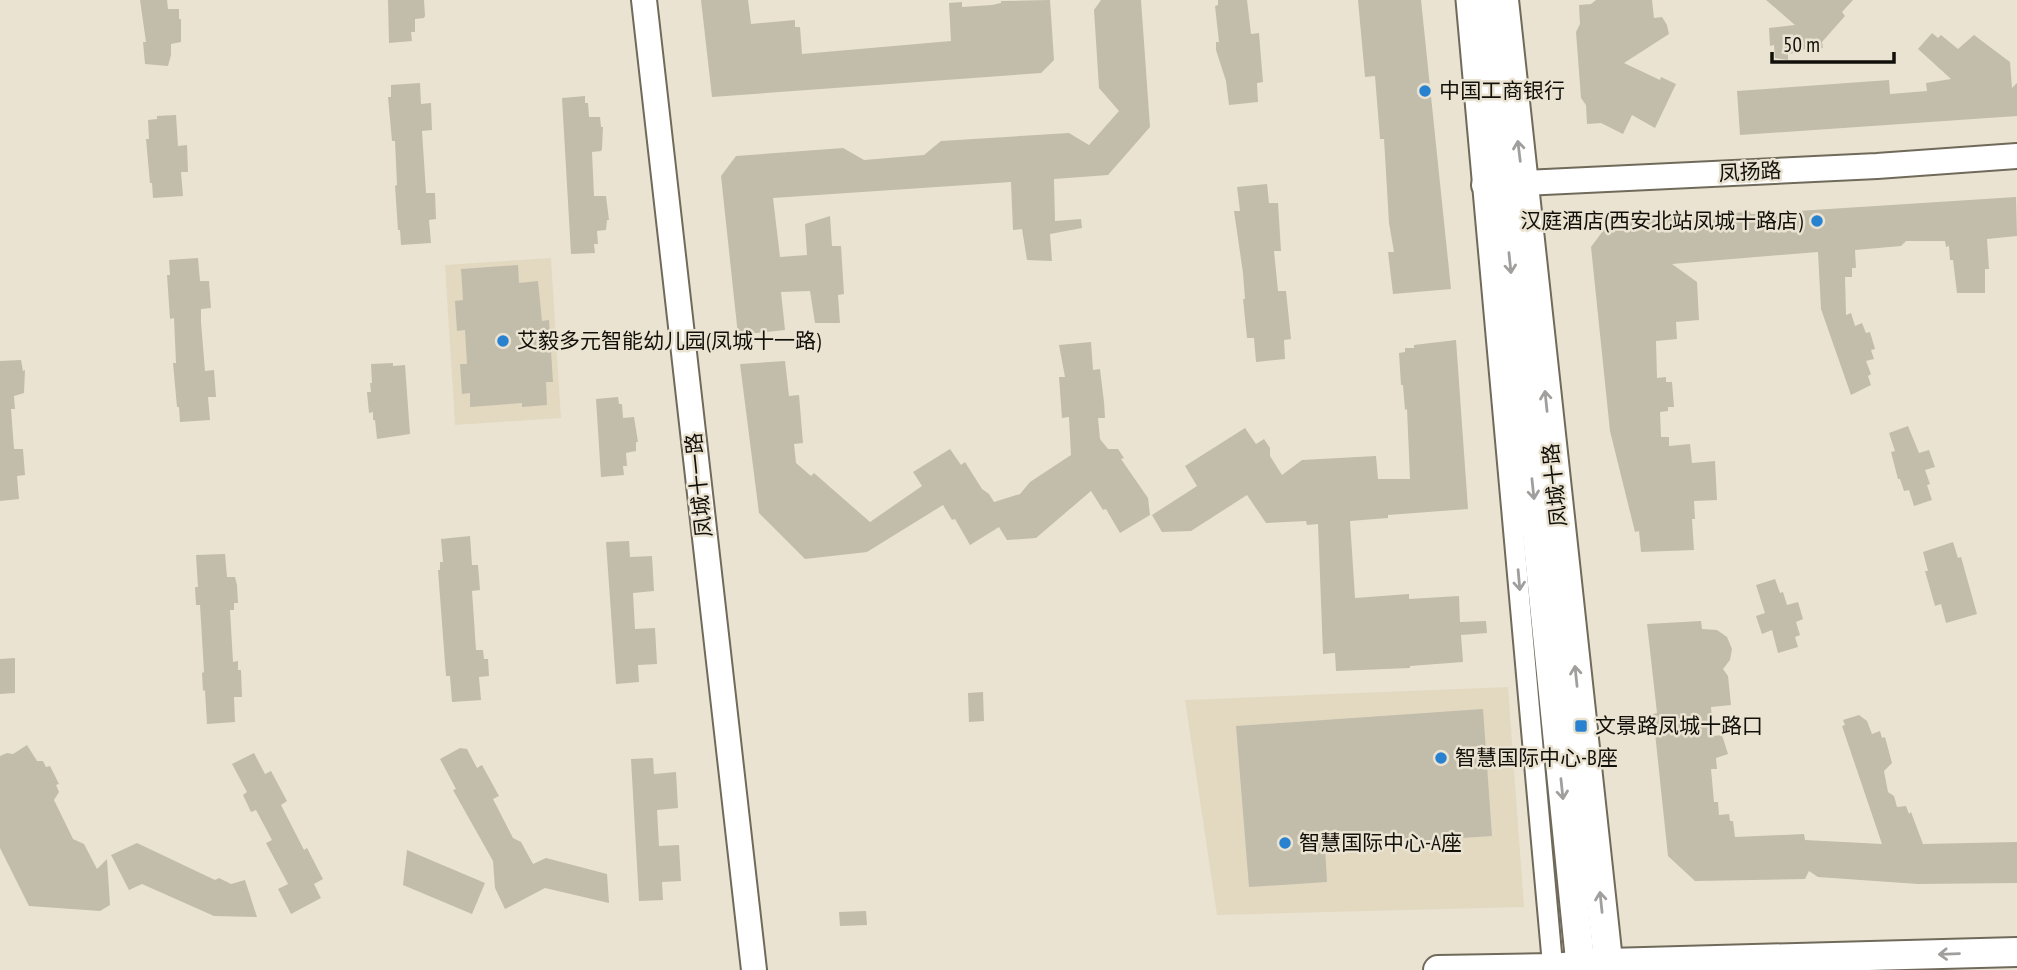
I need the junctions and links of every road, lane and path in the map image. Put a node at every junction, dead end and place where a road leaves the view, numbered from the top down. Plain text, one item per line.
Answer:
1 (644, 0) edge
2 (1466, 0) edge
3 (1483, 0) edge
4 (1504, 0) edge
5 (2017, 156) edge
6 (1503, 184) junction
7 (2017, 952) edge
8 (1608, 966) edge
9 (1567, 969) edge
10 (754, 970) edge
11 (1438, 970) edge

1 - 10 street, 凤城十一路
2 - 6 street
3 - 6 main road, 凤城十路
6 -> 4 main road, 凤城十路
5 - 6 street, 凤扬路
8 -> 6 main road, 凤城十路
6 -> 9 main road, 凤城十路
7 -> 8 main road
8 - 9 main road
9 - 11 main road

